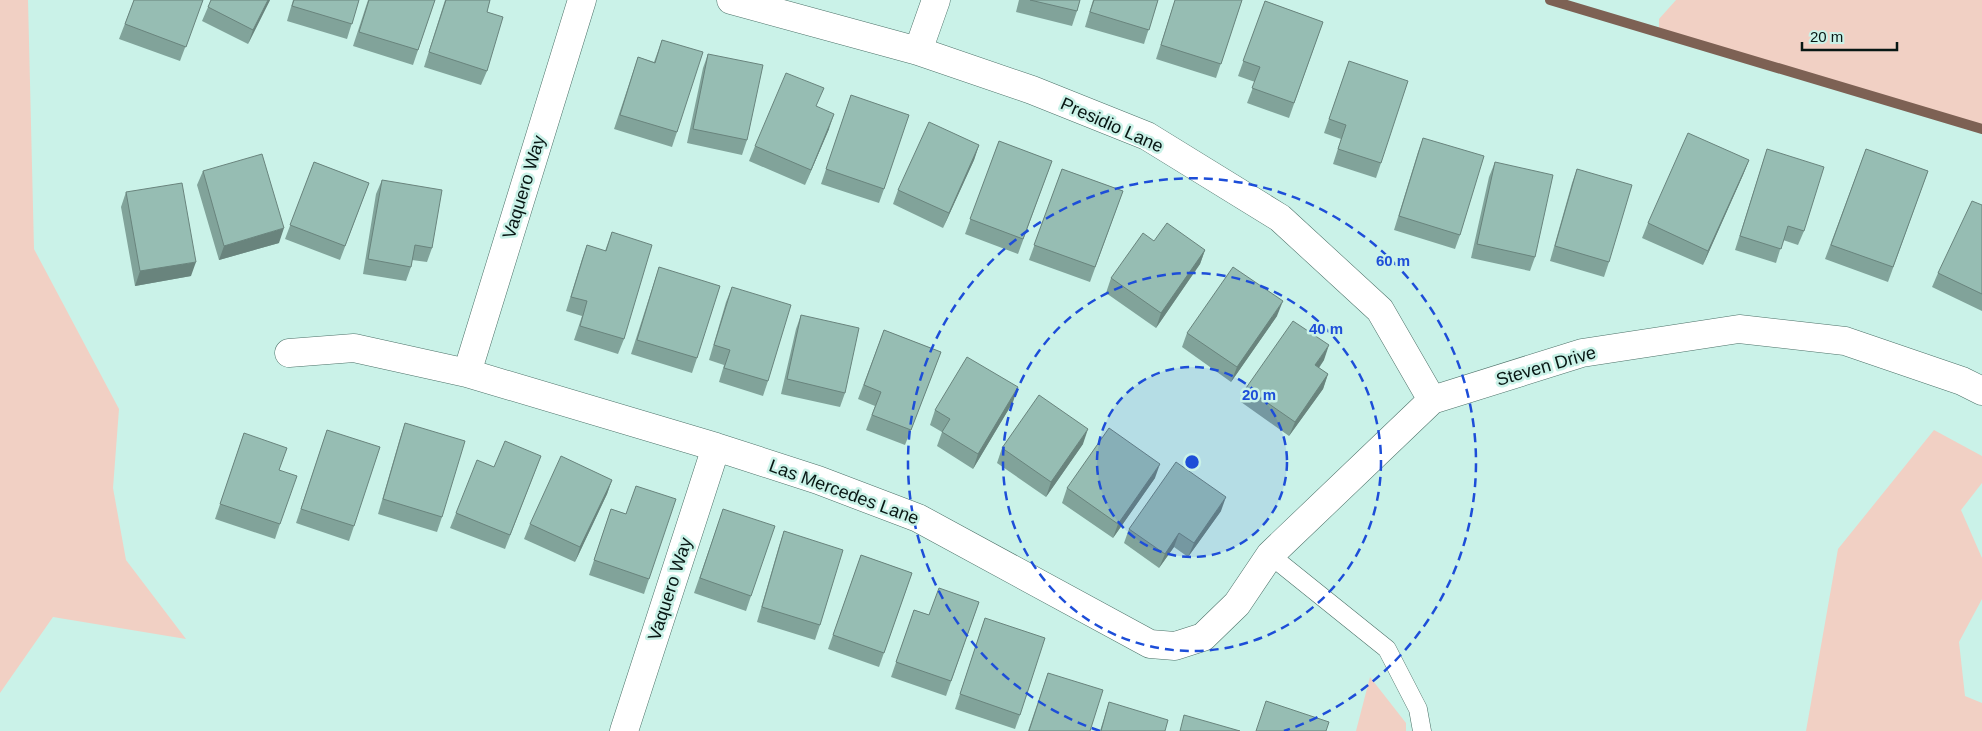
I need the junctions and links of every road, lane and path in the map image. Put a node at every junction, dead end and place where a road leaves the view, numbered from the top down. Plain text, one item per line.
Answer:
1 (582, 0) edge
2 (731, 0) edge
3 (936, 0) edge
4 (918, 50) junction
5 (289, 354) dead end
6 (467, 373) junction
7 (1982, 391) edge
8 (1432, 400) junction
9 (716, 447) junction
10 (1270, 555) junction
11 (1203, 637) joint
12 (624, 731) edge
13 (1422, 731) edge

1 - 6 street, Vaquero Way
2 - 4 street, Presidio Lane
3 - 4 street
4 - 8 street, Presidio Lane
5 - 6 street, Las Mercedes Lane
6 - 9 street, Las Mercedes Lane
7 - 8 street, Steven Drive
8 - 10 street, Steven Drive
9 - 11 street, Las Mercedes Lane
9 - 12 street, Vaquero Way
10 - 11 street, Steven Drive
10 - 13 lane

